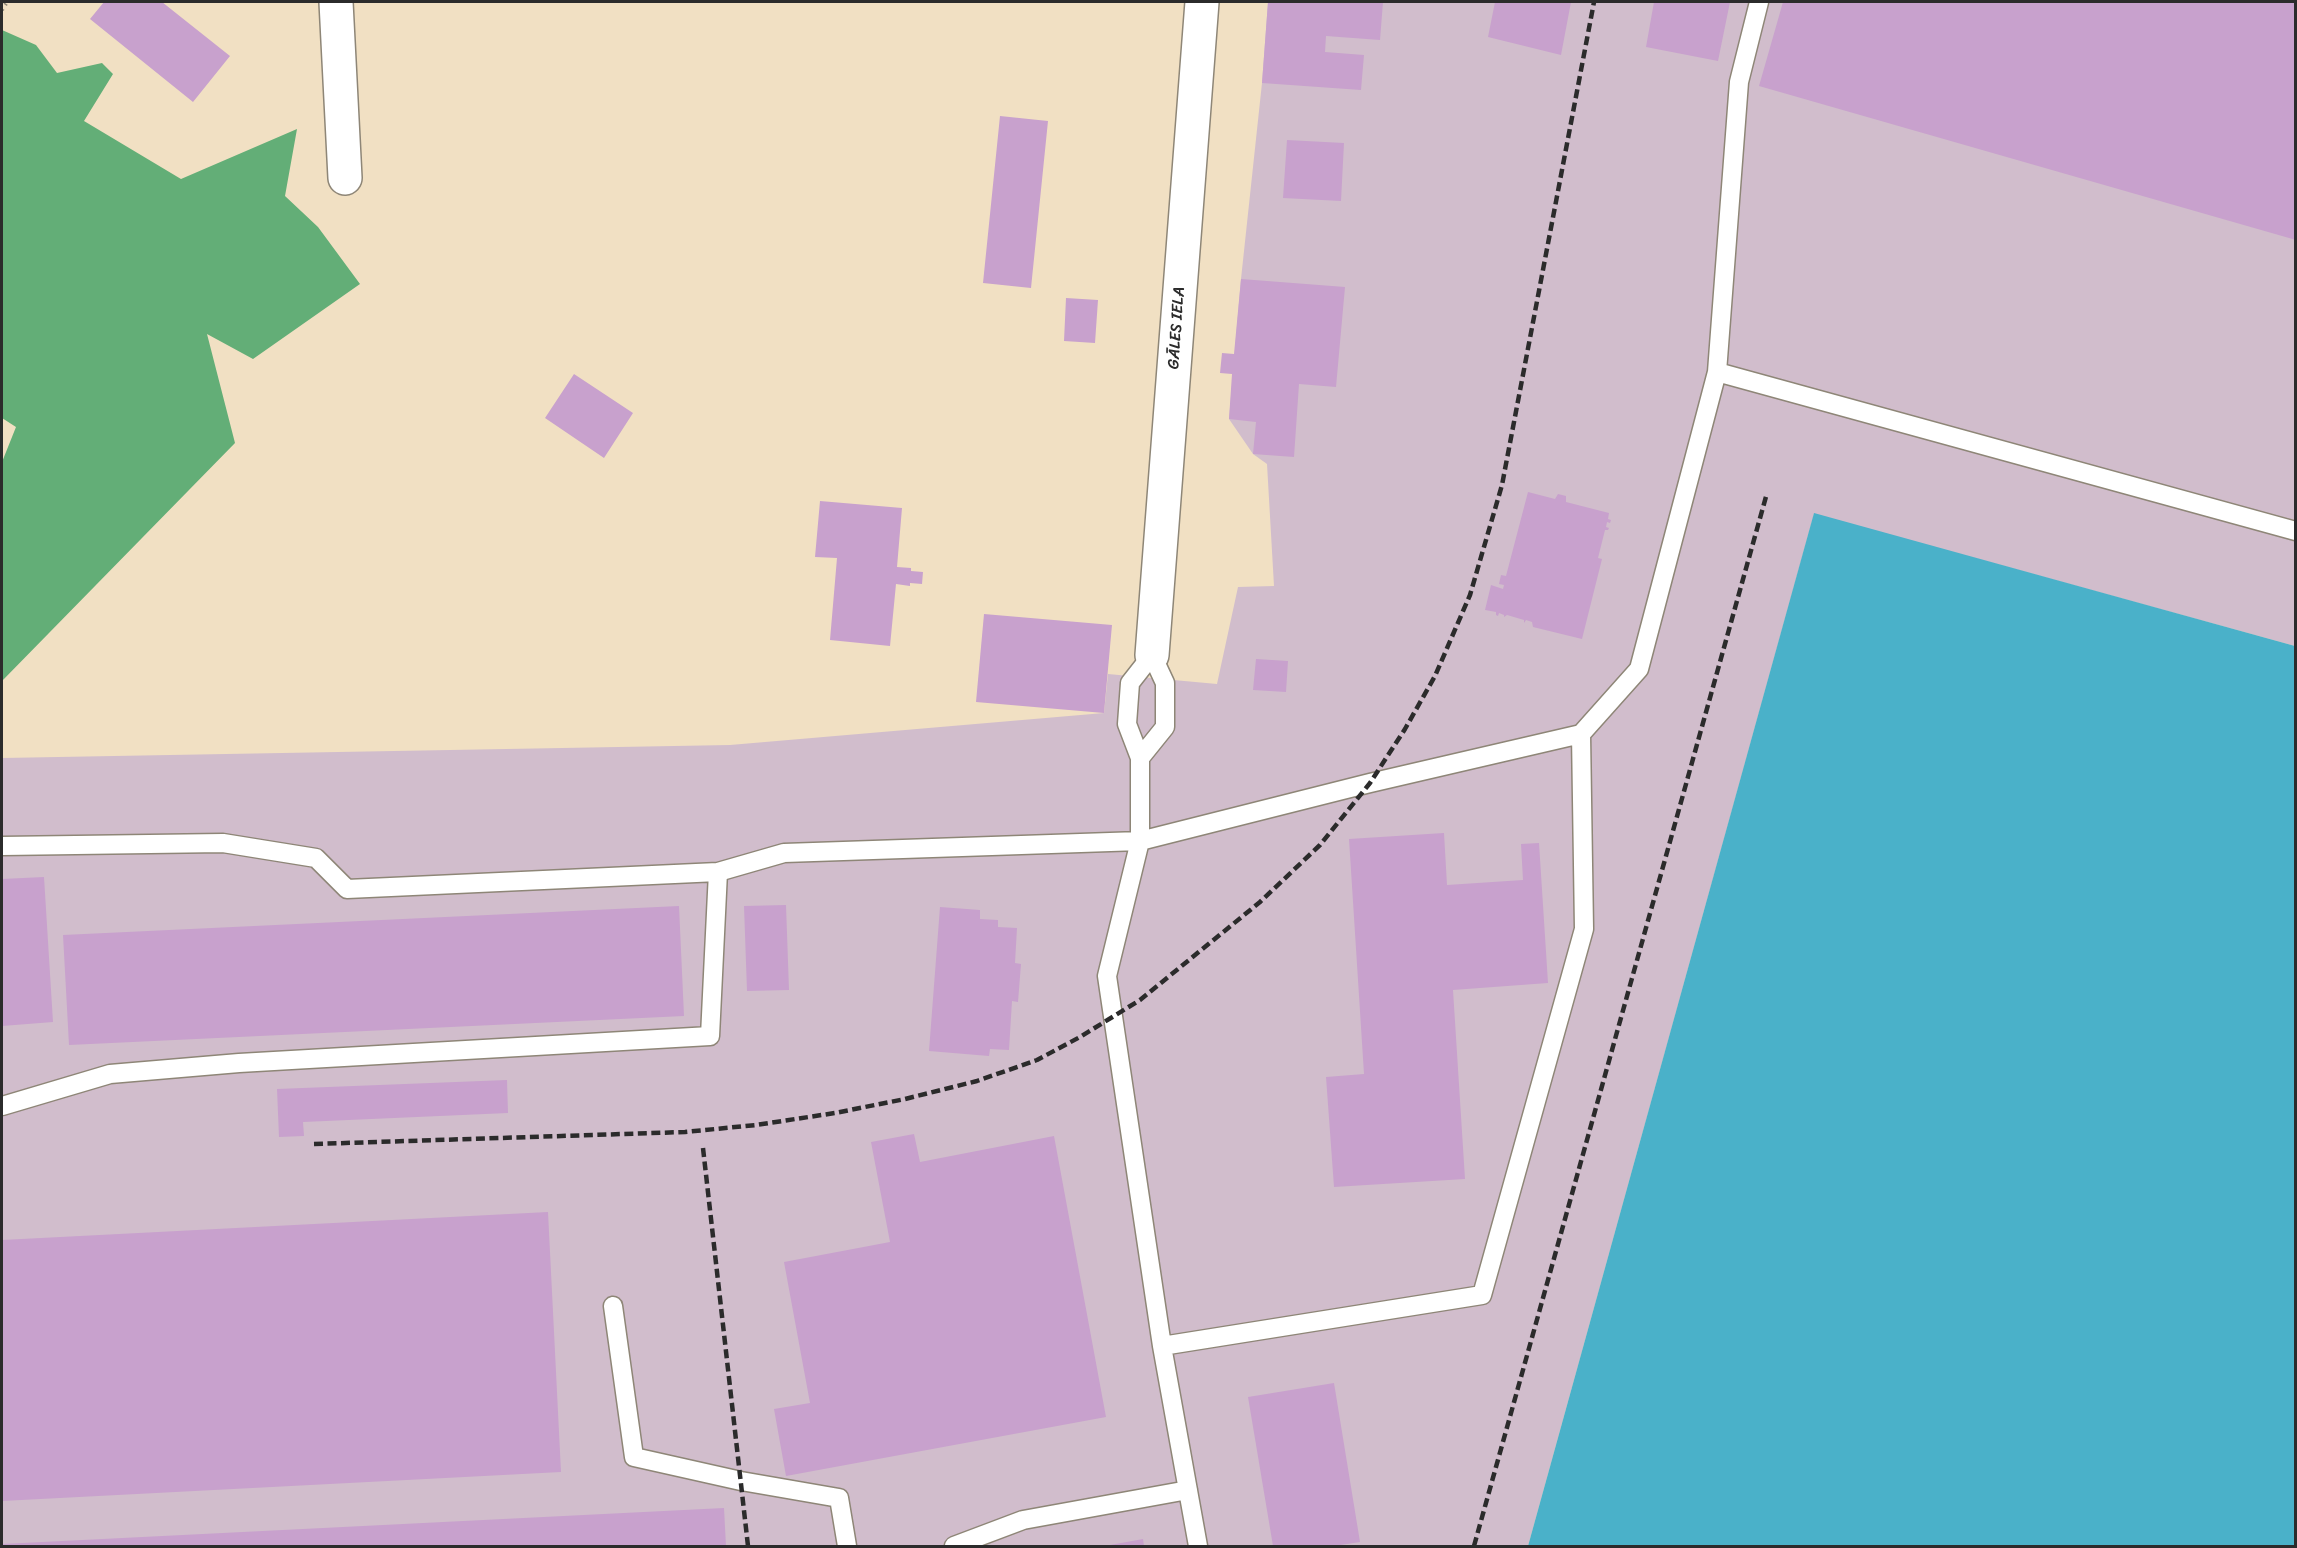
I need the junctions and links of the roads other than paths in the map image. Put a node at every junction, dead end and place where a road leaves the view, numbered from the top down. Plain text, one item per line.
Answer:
1 (336, 2) edge
2 (1203, 2) edge
3 (1759, 2) edge
4 (345, 178) dead end
5 (1718, 372) junction
6 (2295, 531) edge
7 (1152, 655) junction
8 (1581, 734) junction
9 (1140, 758) junction
10 (1140, 841) junction
11 (2, 846) edge
12 (718, 872) junction
13 (2, 1106) edge
14 (613, 1306) dead end
15 (1162, 1346) junction
16 (1188, 1491) junction
17 (847, 1546) edge
18 (954, 1546) edge
19 (1198, 1546) edge

1 - 4 street
2 - 7 street, GĀLES IELA
3 - 5 lane
5 - 6 lane
5 - 8 lane
7 - 9 lane
7 - 9 lane
8 - 10 lane
8 - 15 lane
9 - 10 lane
10 - 12 lane
10 - 15 lane
11 - 12 lane
12 - 13 lane
14 - 17 lane
15 - 16 lane
16 - 18 lane
16 - 19 lane

